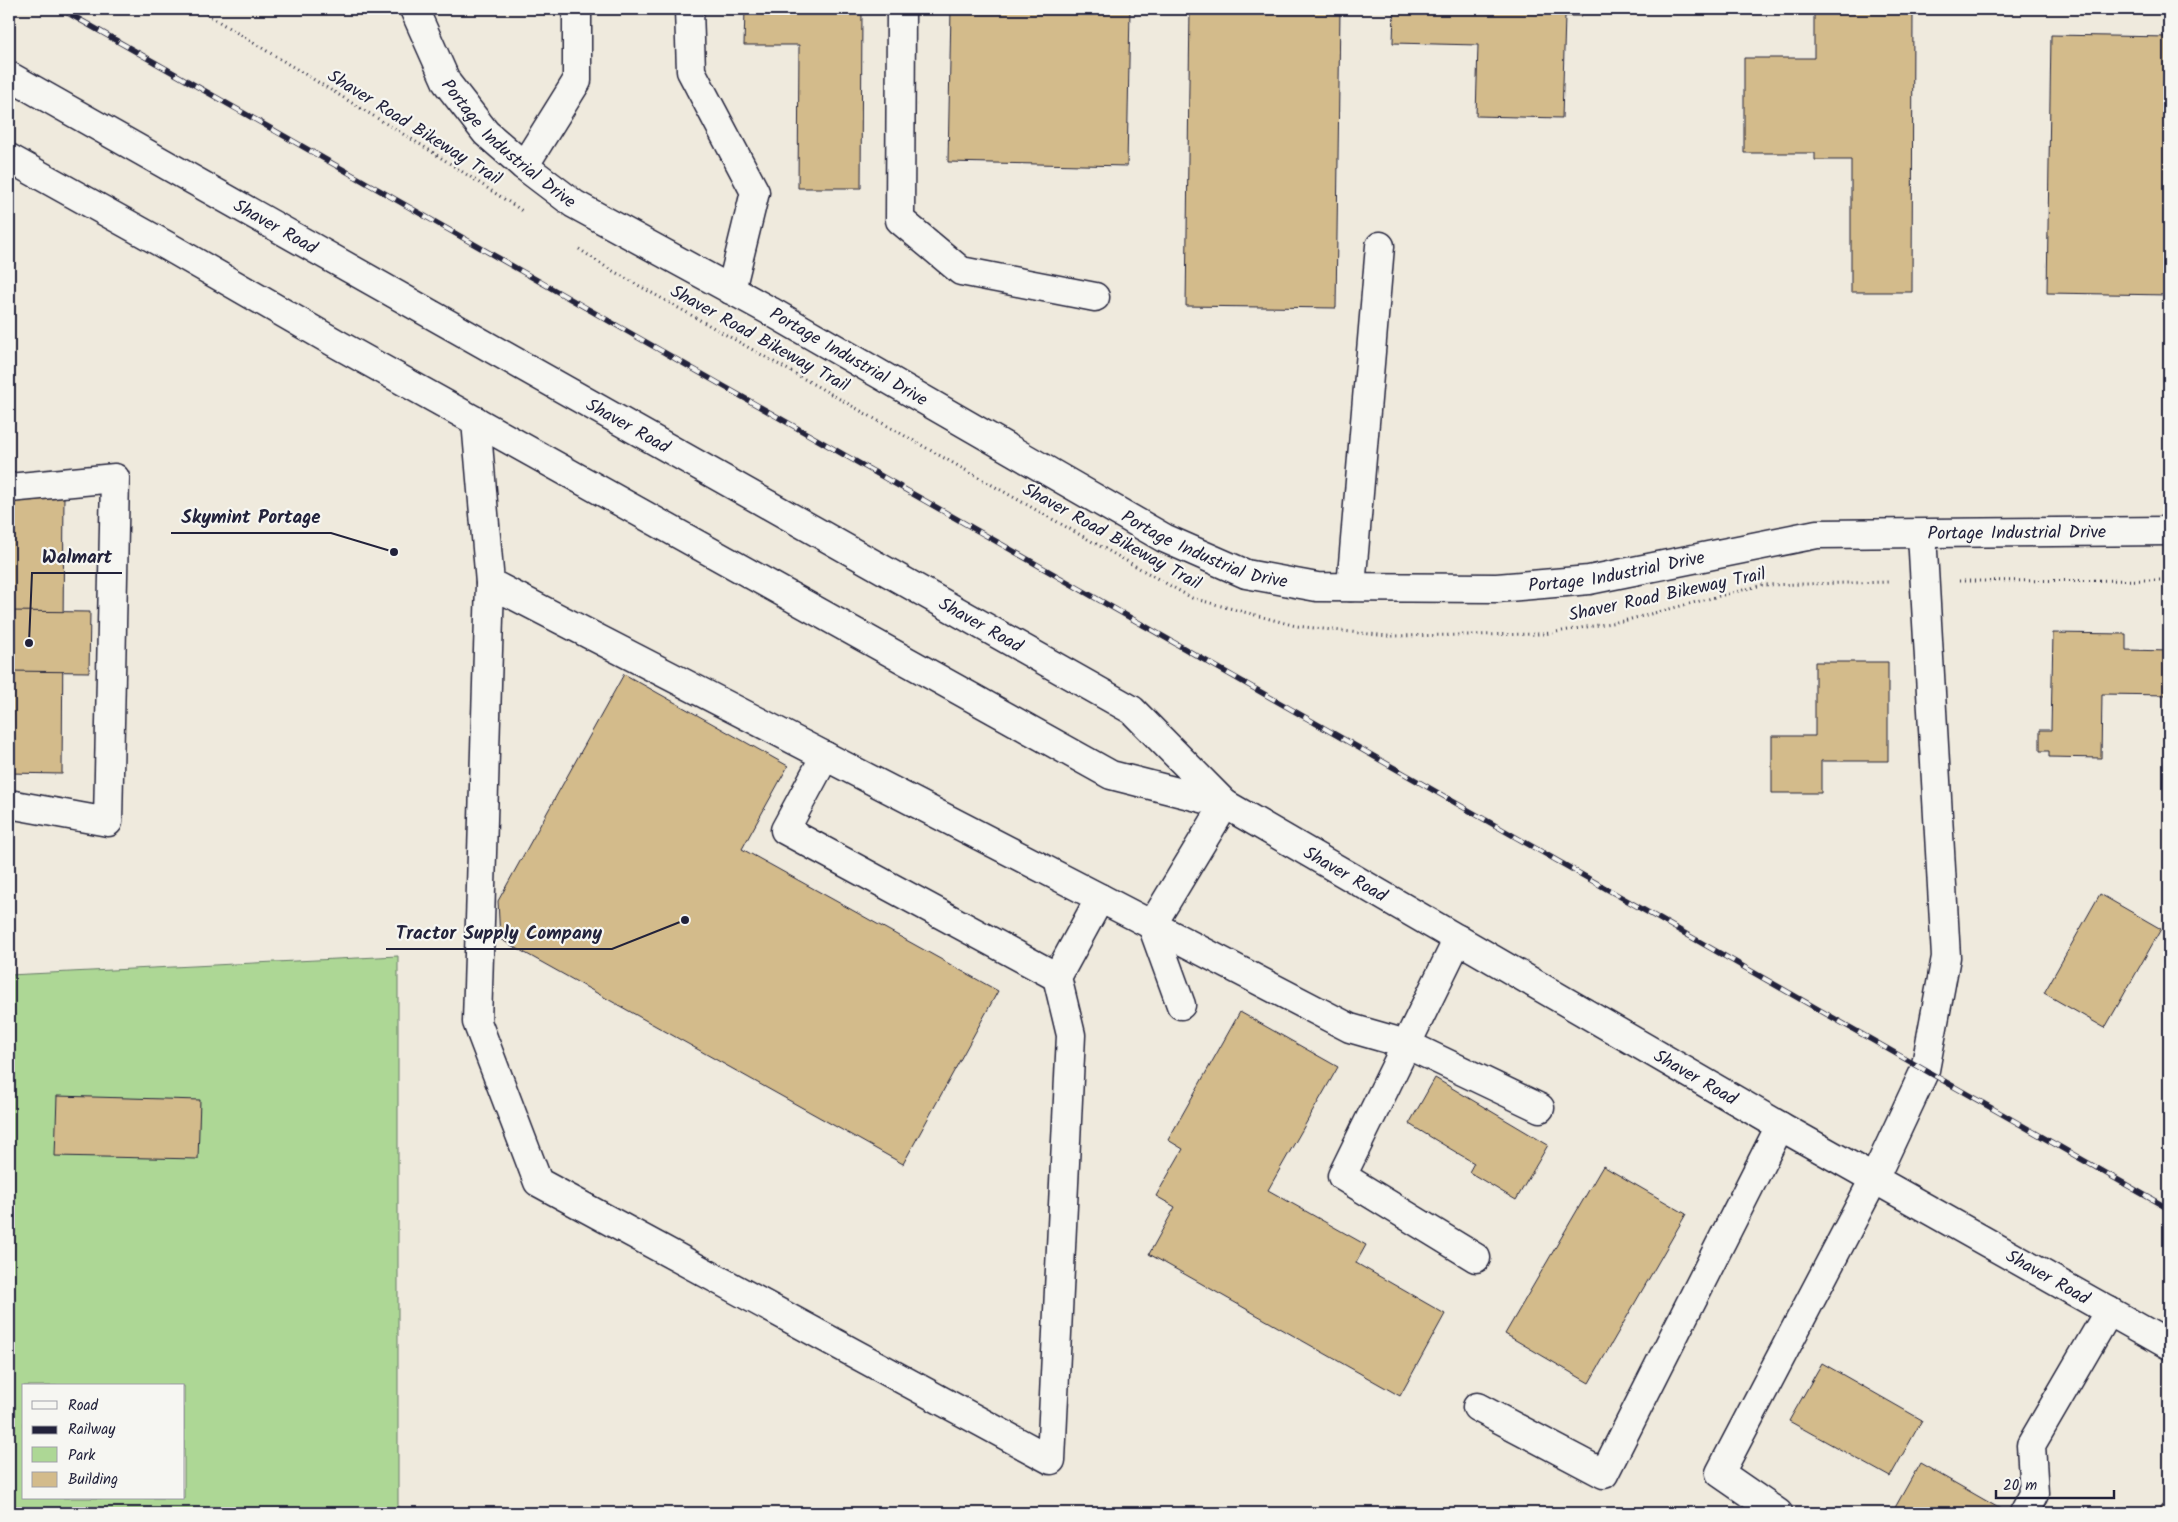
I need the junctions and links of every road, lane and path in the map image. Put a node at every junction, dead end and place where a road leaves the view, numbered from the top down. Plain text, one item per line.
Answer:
1 (198, 9) edge
2 (414, 9) edge
3 (577, 9) edge
4 (689, 9) edge
5 (901, 9) edge
6 (9, 76) edge
7 (9, 158) edge
8 (524, 166) junction
9 (524, 213) dead end
10 (574, 245) dead end
11 (1380, 246) dead end
12 (731, 290) junction
13 (1095, 297) dead end
14 (476, 421) junction
15 (9, 488) edge
16 (2169, 531) edge
17 (1922, 534) junction
18 (2169, 580) edge
19 (1925, 581) junction
20 (490, 582) junction
21 (1351, 587) junction
22 (825, 756) junction
23 (9, 804) edge
24 (1226, 804) junction
25 (1100, 898) junction
26 (1152, 925) junction
27 (1458, 939) junction
28 (1057, 977) junction
29 (1181, 1005) dead end
30 (1406, 1044) junction
31 (1540, 1108) dead end
32 (1780, 1126) junction
33 (1874, 1179) junction
34 (1476, 1258) dead end
35 (2109, 1311) junction
36 (2169, 1344) edge
37 (1477, 1407) dead end
38 (1778, 1513) edge
39 (2024, 1513) edge

1 - 9 path, Shaver Road Bikeway Trail
2 - 8 main road, Portage Industrial Drive
3 - 8 main road
4 - 12 main road
5 - 13 main road
6 - 24 main road, Shaver Road
7 - 14 main road, Shaver Road
8 - 12 main road, Portage Industrial Drive
10 - 19 path, Shaver Road Bikeway Trail
11 - 21 main road
12 - 21 main road, Portage Industrial Drive
14 - 20 main road
14 - 24 main road, Shaver Road
15 - 23 main road
16 - 17 main road, Portage Industrial Drive
17 - 19 main road
17 - 21 main road, Portage Industrial Drive
18 - 19 path, Shaver Road Bikeway Trail
19 - 33 main road
20 - 22 main road
20 - 28 main road
22 - 25 main road
22 - 28 main road
24 - 26 main road
24 - 27 main road, Shaver Road
25 - 26 main road
25 - 28 main road
26 - 29 main road
26 - 30 main road
27 - 30 main road
27 - 32 main road, Shaver Road
30 - 31 main road
30 - 34 main road
32 - 33 main road, Shaver Road
32 - 37 main road
33 - 35 main road, Shaver Road
33 - 38 main road
35 - 36 main road, Shaver Road
35 - 39 main road

